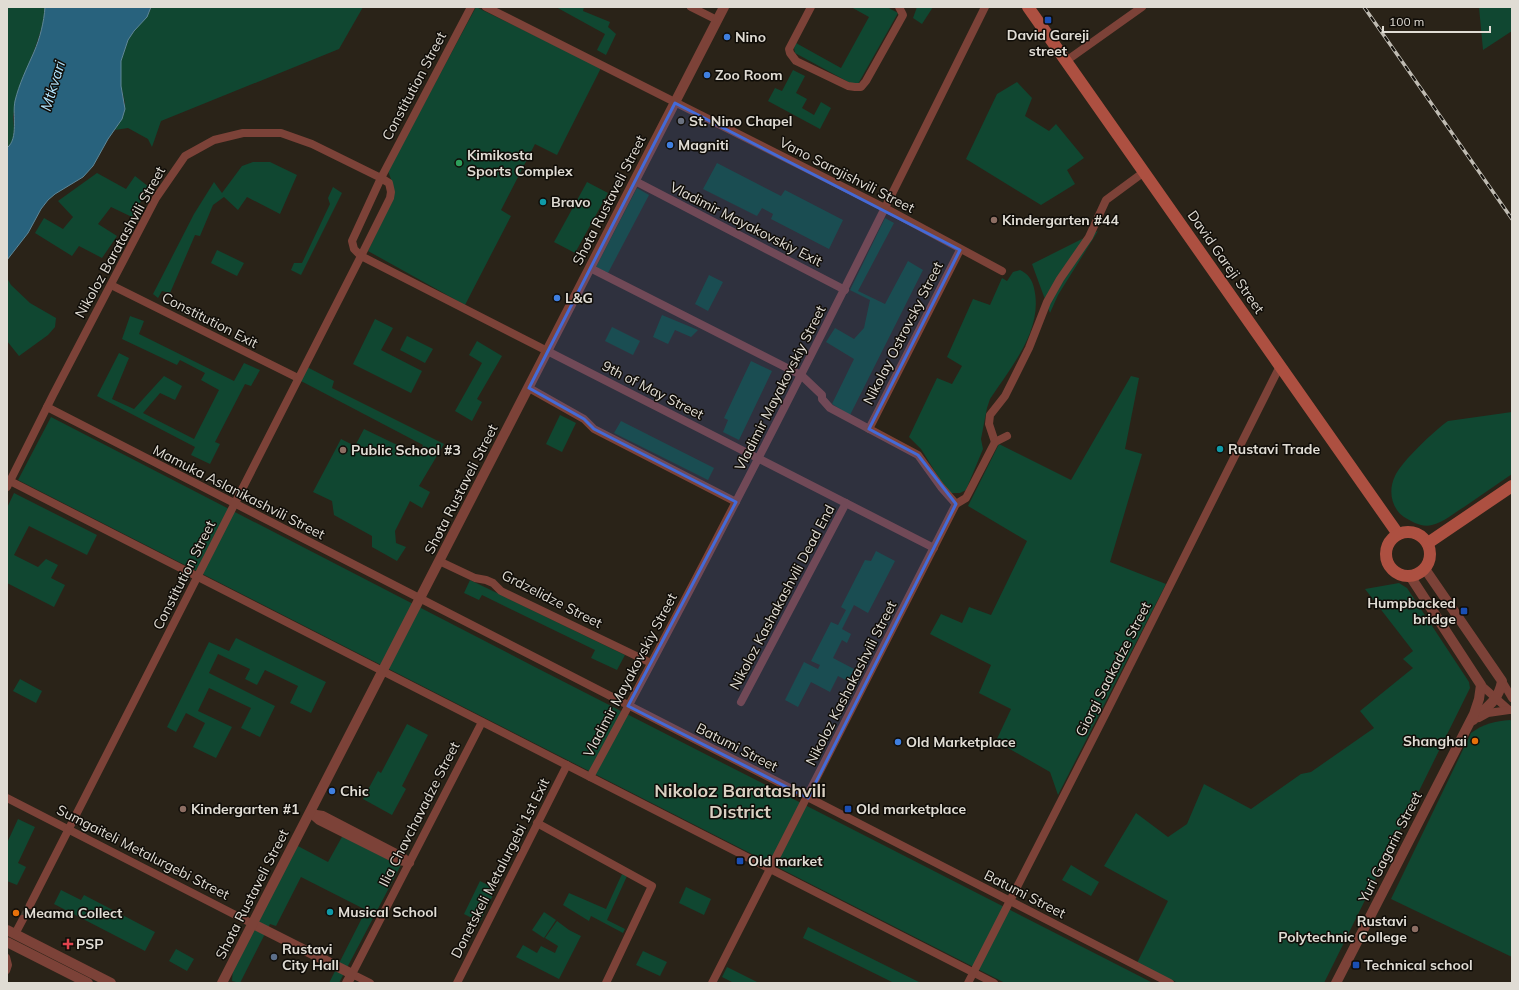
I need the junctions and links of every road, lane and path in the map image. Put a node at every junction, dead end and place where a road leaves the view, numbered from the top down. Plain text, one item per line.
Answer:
1 (471, 7) edge
2 (486, 7) edge
3 (691, 7) edge
4 (724, 7) edge
5 (899, 7) edge
6 (984, 7) edge
7 (1028, 7) edge
8 (1142, 7) edge
9 (808, 8) edge
10 (718, 20) junction
11 (1066, 61) junction
12 (675, 103) junction
13 (1144, 172) junction
14 (381, 178) junction
15 (635, 181) junction
16 (885, 208) junction
17 (960, 250) junction
18 (361, 256) junction
19 (590, 268) junction
20 (1002, 271) dead end
21 (111, 285) junction
22 (845, 290) junction
23 (547, 351) junction
24 (1280, 366) junction
25 (801, 375) junction
26 (298, 378) junction
27 (528, 388) junction
28 (47, 407) junction
29 (869, 429) junction
30 (1008, 436) dead end
31 (995, 442) junction
32 (759, 459) junction
33 (8, 484) edge
34 (1512, 486) edge
35 (736, 502) junction
36 (846, 503) junction
37 (234, 504) junction
38 (956, 504) junction
39 (1398, 534) junction
40 (1428, 543) junction
41 (934, 548) junction
42 (439, 561) junction
43 (1425, 569) junction
44 (197, 576) junction
45 (1410, 576) junction
46 (420, 599) junction
47 (651, 663) junction
48 (383, 671) junction
49 (1500, 677) junction
50 (1482, 685) junction
51 (1497, 698) junction
52 (1512, 698) edge
53 (741, 702) dead end
54 (628, 706) junction
55 (1511, 710) edge
56 (482, 722) junction
57 (1469, 723) junction
58 (567, 765) junction
59 (590, 777) junction
60 (7, 798) edge
61 (808, 798) junction
62 (310, 813) junction
63 (537, 823) junction
64 (69, 830) junction
65 (410, 863) junction
66 (771, 869) junction
67 (1009, 901) junction
68 (30, 905) tunnel mouth
69 (23, 919) tunnel mouth
70 (253, 924) junction
71 (11, 932) edge
72 (8, 943) edge
73 (7, 957) edge
74 (7, 971) edge
75 (973, 972) junction
76 (350, 979) edge
77 (88, 983) edge
78 (111, 983) edge
79 (222, 983) edge
80 (370, 983) edge
81 (457, 983) edge
82 (606, 983) edge
83 (712, 983) edge
84 (968, 983) edge
85 (994, 983) edge
86 (1170, 983) edge
87 (1336, 983) edge

1 - 14 street, Constitution Street
2 - 12 street, Vano Sarajishvili Street
3 - 10 street
4 - 10 street, Shota Rustaveli Street
5 - 9 street
6 - 16 street, Vladimir Mayakovskiy Street
7 - 11 main road, David Gareji Street
8 - 11 street
10 - 12 street, Shota Rustaveli Street
11 - 13 main road, David Gareji Street
12 - 15 street, Shota Rustaveli Street
12 - 16 street, Vano Sarajishvili Street
13 - 24 main road, David Gareji Street
13 - 31 street
14 - 18 street, Constitution Street
14 - 18 street, Constitution Street
14 - 21 street, Nikoloz Baratashvili Street
15 - 19 street, Shota Rustaveli Street
15 - 22 street, Vladimir Mayakovskiy Exit
16 - 17 street, Vano Sarajishvili Street
16 - 22 street, Vladimir Mayakovskiy Street
17 - 20 street, Vano Sarajishvili Street
17 - 29 street, Nikolay Ostrovsky Street
18 - 23 street, 9th of May Street
18 - 26 street, Constitution Street
19 - 23 street, Shota Rustaveli Street
19 - 25 street
21 - 26 street, Constitution Exit
21 - 28 street, Nikoloz Baratashvili Street
22 - 25 street, Vladimir Mayakovskiy Street
23 - 27 street, Shota Rustaveli Street
23 - 32 street, 9th of May Street
24 - 39 main road, David Gareji Street
24 - 67 street, Giorgi Saakadze Street
25 - 29 street
25 - 32 street, Vladimir Mayakovskiy Street
26 - 37 street, Constitution Street
27 - 35 street
27 - 42 street, Shota Rustaveli Street
28 - 33 street, Nikoloz Baratashvili Street
28 - 37 street, Mamuka Aslanikashvili Street
29 - 38 street
30 - 31 street
31 - 38 street, Nikoloz Kashakashvili Street
32 - 35 street, Vladimir Mayakovskiy Street
32 - 36 street, 9th of May Street
33 - 44 street
34 - 40 main road
35 - 47 street, Vladimir Mayakovskiy Street
36 - 41 street, 9th of May Street
36 - 53 street, Nikoloz Kashakashvili Dead End
37 - 44 street, Constitution Street
37 - 46 street, Mamuka Aslanikashvili Street
38 - 41 street, Nikoloz Kashakashvili Street
39 - 40 main road
39 - 45 main road
40 - 43 main road
41 - 61 street, Nikoloz Kashakashvili Street
42 - 46 street, Shota Rustaveli Street
42 - 47 street, Grdzelidze Street
43 - 45 main road
43 - 49 street
44 - 48 street
44 - 64 street, Constitution Street
45 - 50 street
46 - 48 street, Shota Rustaveli Street
46 - 54 street, Batumi Street
47 - 54 street, Vladimir Mayakovskiy Street
48 - 56 street
48 - 62 street, Shota Rustaveli Street
49 - 51 street
49 - 52 street
50 - 51 street
50 - 57 street, Yuri Gagarin Street
51 - 55 street
51 - 57 street, Yuri Gagarin Street
54 - 59 street, Vladimir Mayakovskiy Street
54 - 61 street, Batumi Street
55 - 57 street
56 - 58 street
56 - 65 street, Ilia Chavchavadze Street
57 - 87 street, Yuri Gagarin Street
58 - 59 street
58 - 63 street, Donetskeli Metalurgebi 1st Exit
59 - 66 street
60 - 64 street, Sumgaiteli Metalurgebi Street
61 - 66 street, Nikoloz Kashakashvili Street
61 - 67 street, Batumi Street
62 - 65 street
62 - 70 street, Shota Rustaveli Street
63 - 81 street, Donetskeli Metalurgebi 1st Exit
63 - 82 street
64 - 68 street, Constitution Street
64 - 70 street, Sumgaiteli Metalurgebi Street
65 - 76 street, Ilia Chavchavadze Street
66 - 75 street
66 - 83 street, Nikoloz Kashakashvili Street
67 - 75 street, Giorgi Saakadze Street
67 - 86 street, Batumi Street
69 - 71 street
70 - 76 street, Sumgaiteli Metalurgebi Street
70 - 79 street, Shota Rustaveli Street
71 - 78 street
72 - 77 street
73 - 74 street
75 - 84 street, Giorgi Saakadze Street
75 - 85 street
76 - 80 street

